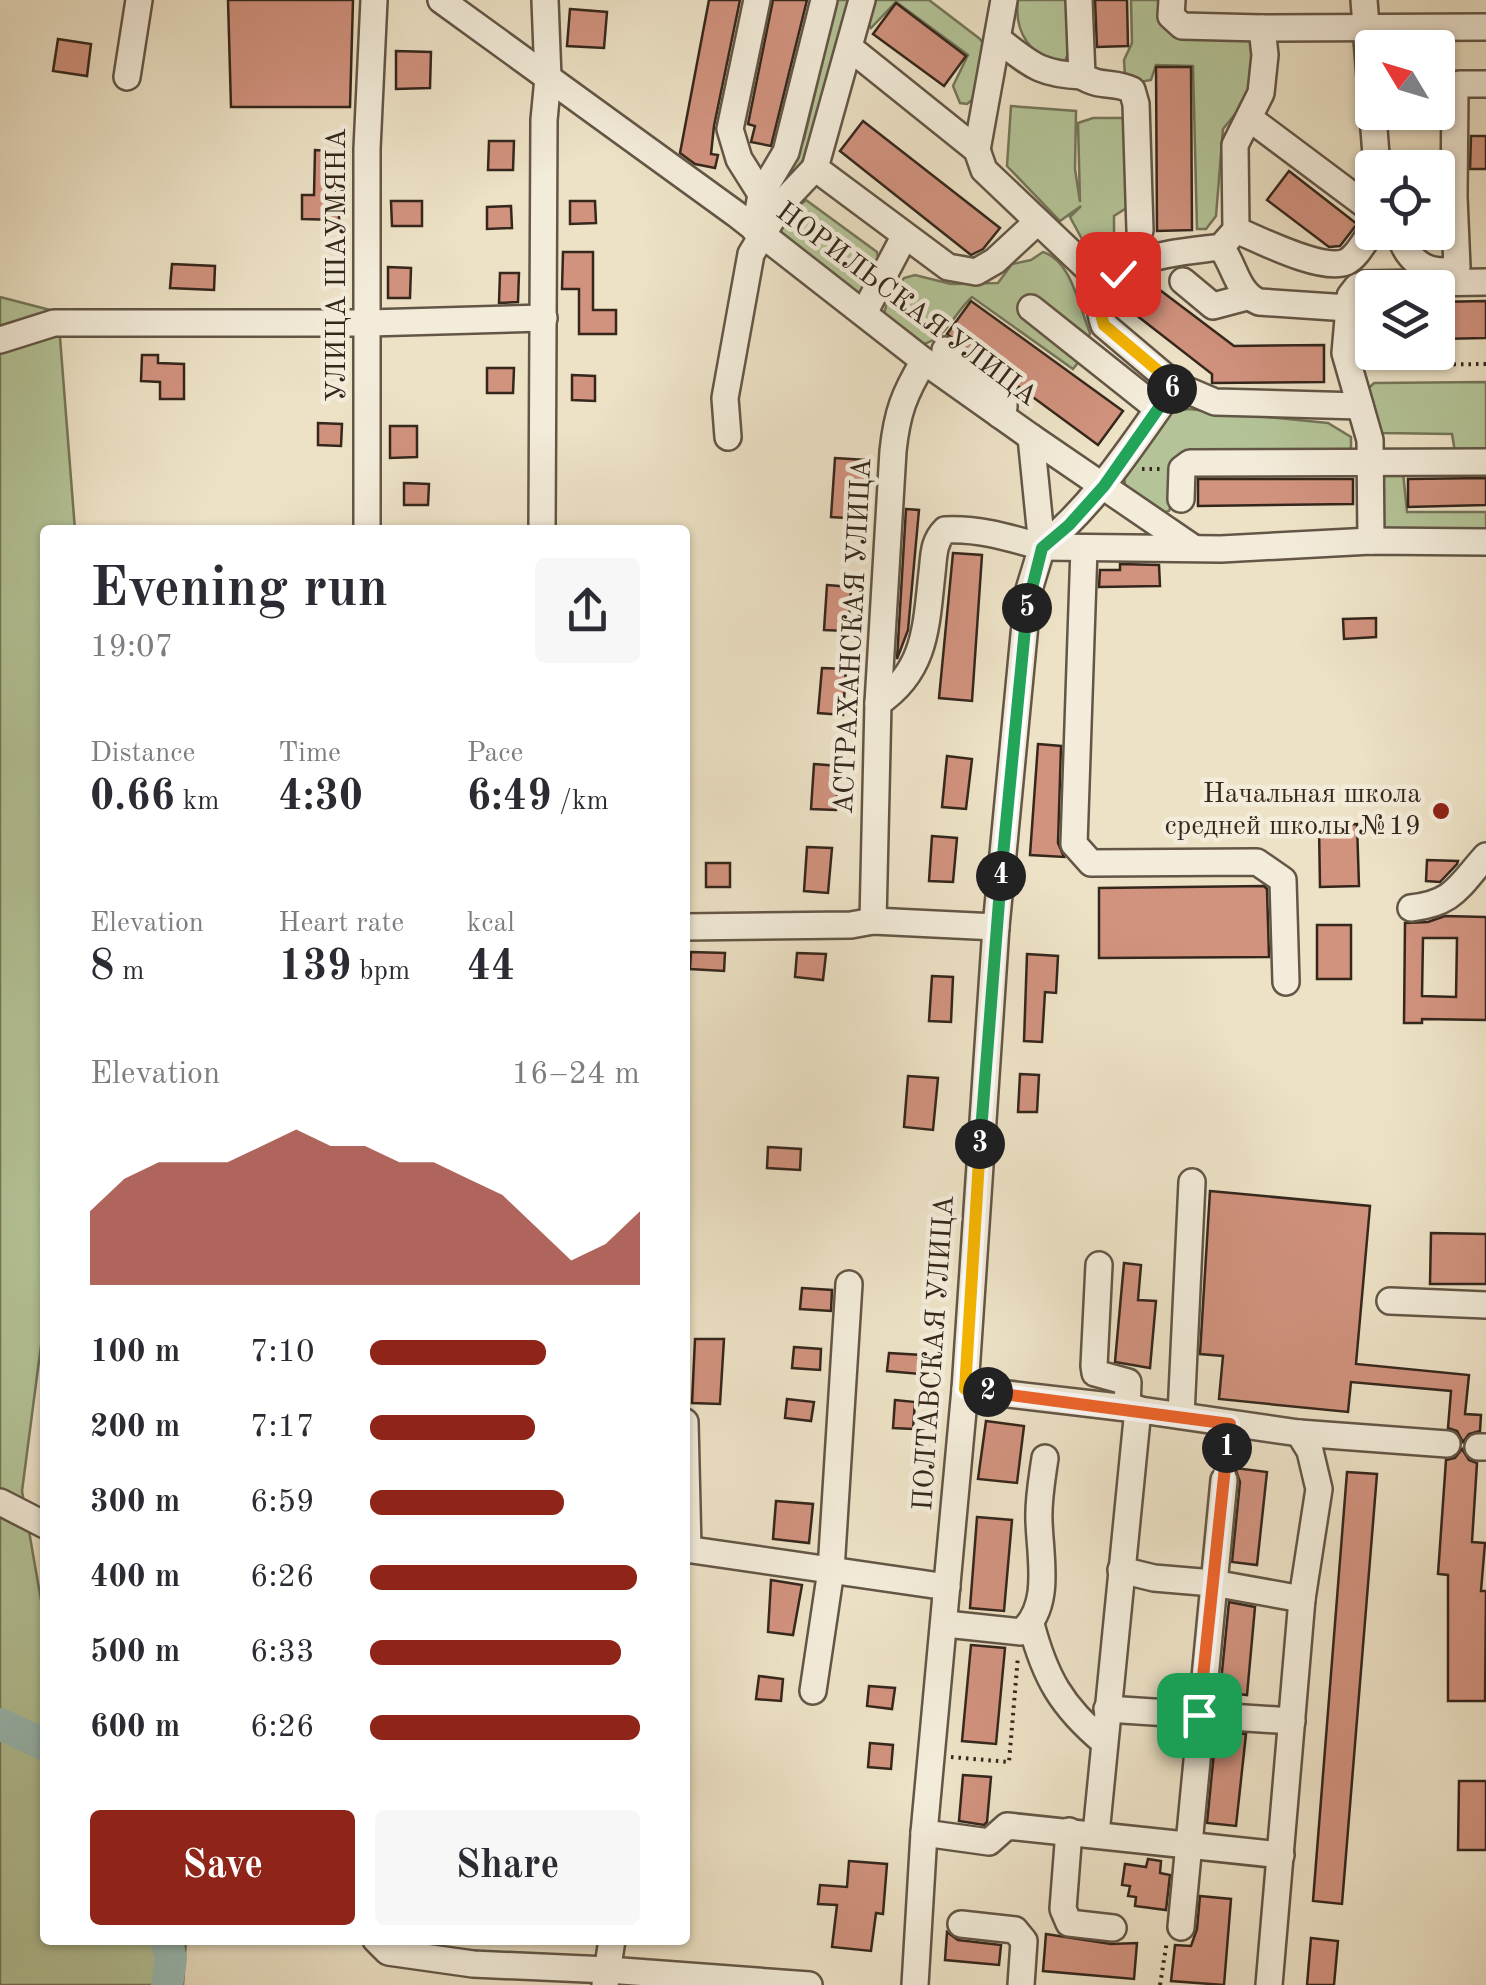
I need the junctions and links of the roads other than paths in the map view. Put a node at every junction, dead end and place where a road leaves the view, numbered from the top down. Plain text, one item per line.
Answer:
1 (138, 0) edge
2 (374, 0) edge
3 (442, 0) edge
4 (545, 0) edge
5 (757, 0) edge
6 (824, 0) edge
7 (862, 0) edge
8 (1079, 0) edge
9 (1172, 0) edge
10 (1364, 0) edge
11 (999, 3) edge
12 (1486, 27) edge
13 (1262, 28) junction
14 (1364, 29) junction
15 (999, 40) junction
16 (850, 48) junction
17 (1082, 76) junction
18 (126, 77) dead end
19 (548, 78) junction
20 (1486, 84) edge
21 (1249, 118) junction
22 (977, 150) junction
23 (1376, 150) edge
24 (1455, 150) edge
25 (815, 168) junction
26 (761, 194) junction
27 (1355, 197) edge
28 (1455, 214) edge
29 (1036, 222) junction
30 (1140, 230) dead end
31 (759, 232) junction
32 (904, 237) junction
33 (1229, 238) junction
34 (1357, 250) edge
35 (1407, 250) edge
36 (1183, 281) dead end
37 (1486, 282) edge
38 (1106, 286) junction
39 (1247, 297) junction
40 (1031, 308) dead end
41 (1348, 308) junction
42 (864, 314) junction
43 (544, 318) junction
44 (369, 323) junction
45 (0, 340) edge
46 (934, 356) junction
47 (1175, 385) junction
48 (1360, 406) junction
49 (1158, 409) junction
50 (728, 437) dead end
51 (1030, 437) junction
52 (1370, 462) junction
53 (1486, 462) edge
54 (1109, 478) junction
55 (1181, 499) dead end
56 (367, 525) edge
57 (542, 525) edge
58 (1371, 540) junction
59 (1486, 542) edge
60 (1192, 547) junction
61 (1042, 548) junction
62 (1084, 548) junction
63 (878, 703) junction
64 (1486, 856) edge
65 (1411, 908) dead end
66 (873, 922) junction
67 (690, 927) edge
68 (996, 927) junction
69 (1286, 982) dead end
70 (1192, 1182) dead end
71 (1099, 1265) dead end
72 (849, 1284) dead end
73 (1390, 1301) dead end
74 (1486, 1305) edge
75 (965, 1389) junction
76 (1133, 1409) junction
77 (1181, 1415) junction
78 (1299, 1433) junction
79 (1447, 1444) dead end
80 (1045, 1458) dead end
81 (1224, 1480) dead end
82 (0, 1502) edge
83 (40, 1522) edge
84 (690, 1550) edge
85 (832, 1570) junction
86 (1122, 1570) junction
87 (1213, 1583) junction
88 (947, 1587) junction
89 (1302, 1599) junction
90 (953, 1624) junction
91 (1026, 1628) junction
92 (958, 1674) dead end
93 (813, 1691) dead end
94 (1108, 1709) junction
95 (1199, 1715) junction
96 (952, 1720) dead end
97 (1292, 1721) junction
98 (1104, 1742) junction
99 (942, 1758) junction
100 (1069, 1831) junction
101 (924, 1833) junction
102 (1096, 1834) junction
103 (1189, 1844) junction
104 (1281, 1855) junction
105 (961, 1924) dead end
106 (1181, 1927) road end
107 (1112, 1928) dead end
108 (381, 1945) edge
109 (611, 1945) edge
110 (606, 1977) edge
111 (809, 1985) edge
112 (915, 1985) edge
113 (1021, 1985) edge
114 (1269, 1985) edge

1 - 18 street
2 - 44 street, УЛИЦА ШАУМЯНА
3 - 19 street, НОРИЛЬСКАЯ УЛИЦА
4 - 19 street
5 - 26 street
6 - 26 street
7 - 16 street
8 - 17 street
9 - 13 street
10 - 14 street
11 - 15 street
12 - 14 street
13 - 14 street
13 - 21 street
14 - 23 street
15 - 17 street
15 - 22 street
16 - 22 street
16 - 25 street
17 - 30 street
19 - 31 street, НОРИЛЬСКАЯ УЛИЦА
19 - 43 street
20 - 24 street
21 - 27 street
21 - 33 street
22 - 29 street
25 - 31 street
25 - 32 street
26 - 31 street
28 - 35 street
29 - 32 street
29 - 38 street
31 - 42 street, НОРИЛЬСКАЯ УЛИЦА
31 - 50 street
32 - 42 street
33 - 34 street
33 - 38 street
33 - 39 street
36 - 39 street
37 - 41 street
38 - 47 street
39 - 41 street
40 - 49 street
41 - 48 street
42 - 46 street, НОРИЛЬСКАЯ УЛИЦА
43 - 44 street
43 - 57 street
44 - 45 street
44 - 56 street, УЛИЦА ШАУМЯНА
46 - 51 street, НОРИЛЬСКАЯ УЛИЦА
46 - 63 street, АСТРАХАНСКАЯ УЛИЦА
47 - 48 street
47 - 49 street
48 - 52 street
49 - 54 street
51 - 54 street
51 - 61 street, НОРИЛЬСКАЯ УЛИЦА
52 - 53 street
52 - 55 street
52 - 58 street
54 - 60 street
54 - 61 street
58 - 59 street
58 - 60 street
60 - 62 street
61 - 62 street
61 - 63 street
61 - 68 street, ПОЛТАВСКАЯ УЛИЦА
62 - 69 street
63 - 66 street, АСТРАХАНСКАЯ УЛИЦА
64 - 65 street
66 - 67 street
66 - 68 street
68 - 75 street, ПОЛТАВСКАЯ УЛИЦА
70 - 77 street
71 - 76 street
72 - 85 street
73 - 74 street
75 - 76 street
75 - 88 street, ПОЛТАВСКАЯ УЛИЦА
76 - 77 street
76 - 86 street
77 - 78 street
78 - 79 street
78 - 89 street
80 - 91 street
81 - 87 street
82 - 83 street
84 - 85 street
85 - 88 street
85 - 93 street
86 - 87 street
86 - 94 street
87 - 89 street
87 - 95 street
88 - 90 street, ПОЛТАВСКАЯ УЛИЦА
89 - 97 street
90 - 91 street
90 - 92 street
90 - 99 street, ПОЛТАВСКАЯ УЛИЦА
91 - 98 street
94 - 95 street
94 - 98 street
95 - 97 street
95 - 103 street
96 - 99 street
97 - 104 street
98 - 102 street
99 - 101 street, ПОЛТАВСКАЯ УЛИЦА
100 - 101 street
100 - 102 street
100 - 107 street
101 - 112 street, ПОЛТАВСКАЯ УЛИЦА
102 - 103 street
103 - 104 street
103 - 106 street
104 - 114 street
105 - 113 street
108 - 110 street
109 - 110 street
110 - 111 street

